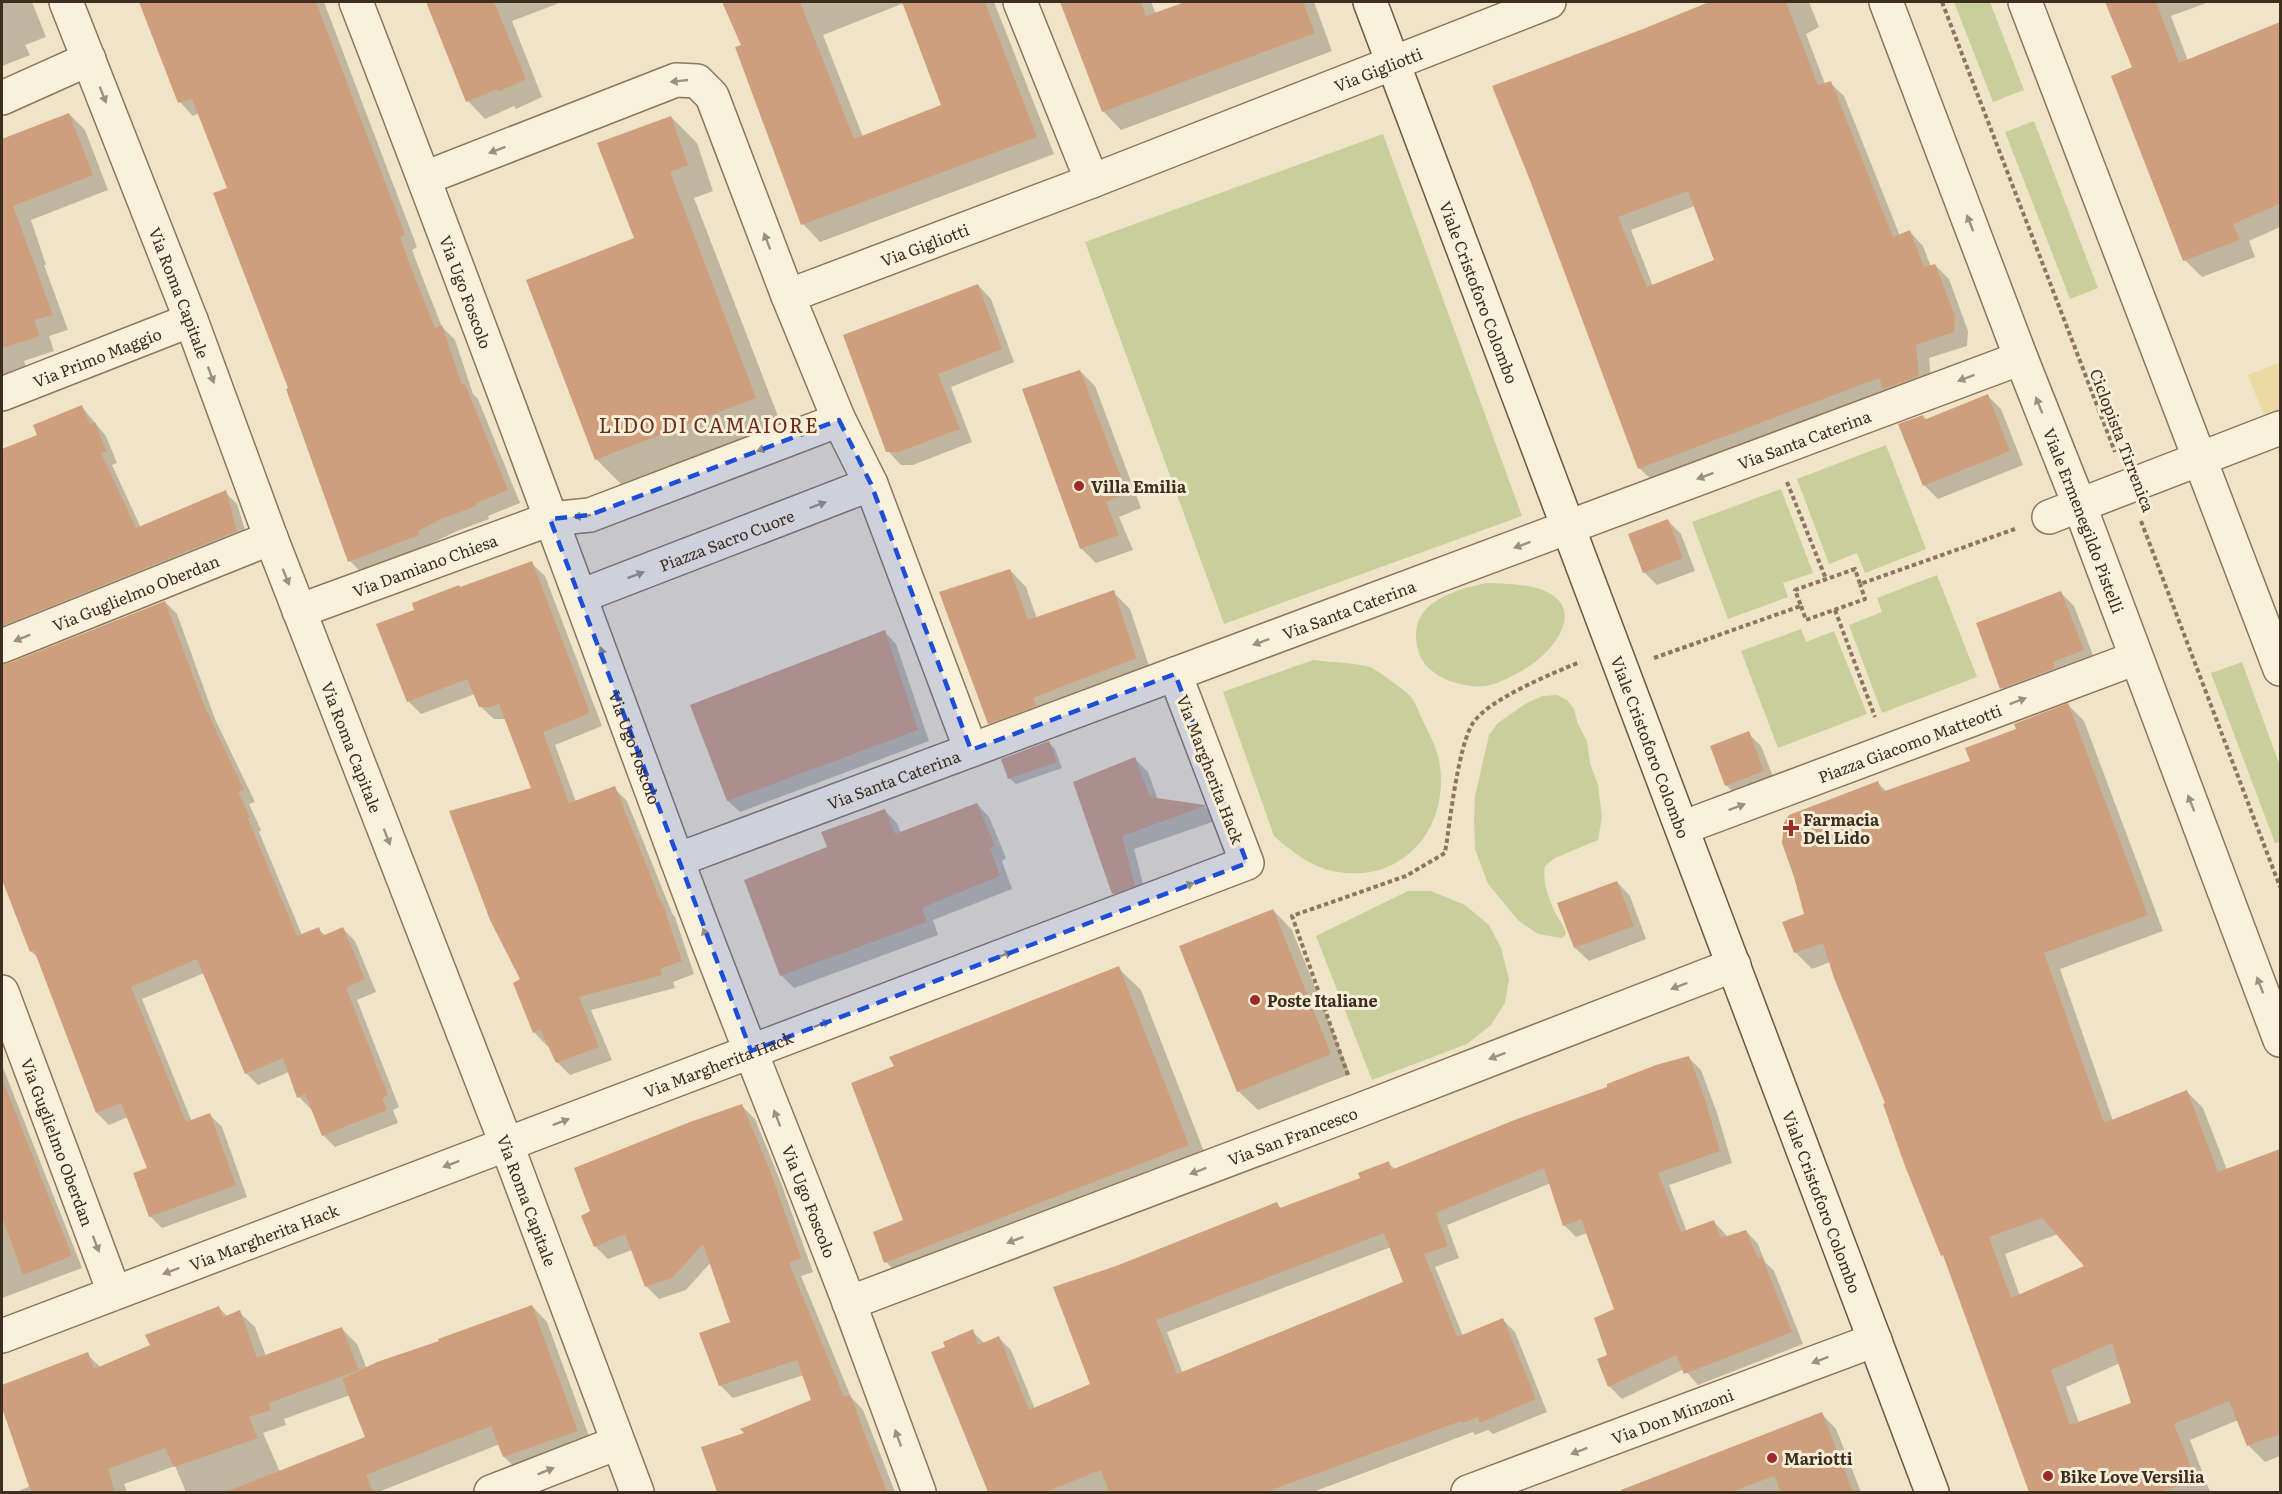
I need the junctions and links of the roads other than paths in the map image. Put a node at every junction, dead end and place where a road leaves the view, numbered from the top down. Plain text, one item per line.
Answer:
1 (66, 2) edge
2 (356, 2) edge
3 (1020, 2) edge
4 (1370, 2) edge
5 (1549, 2) edge
6 (1886, 2) edge
7 (2025, 2) edge
8 (89, 59) junction
9 (1393, 63) junction
10 (2, 98) edge
11 (425, 178) junction
12 (1092, 181) junction
13 (788, 296) junction
14 (191, 320) junction
15 (2021, 358) junction
16 (2, 394) edge
17 (839, 420) junction
18 (2280, 428) edge
19 (2200, 459) junction
20 (871, 484) junction
21 (2079, 504) junction
22 (2049, 517) road end
23 (550, 519) junction
24 (1569, 528) junction
25 (271, 538) junction
26 (581, 596) junction
27 (299, 611) junction
28 (2, 646) edge
29 (2136, 658) junction
30 (2280, 669) edge
31 (1175, 674) junction
32 (970, 750) junction
33 (1682, 828) junction
34 (677, 860) junction
35 (1734, 965) junction
36 (2, 992) edge
37 (2280, 1040) edge
38 (751, 1051) junction
39 (506, 1143) junction
40 (114, 1292) junction
41 (849, 1303) junction
42 (2, 1336) edge
43 (1875, 1340) junction
44 (617, 1443) junction
45 (491, 1492) edge
46 (636, 1492) edge
47 (919, 1492) edge
48 (1468, 1492) edge
49 (1932, 1492) edge

1 - 8 street, Via Roma Capitale
2 - 11 street, Via Ugo Foscolo
3 - 12 street
4 - 9 street, Viale Cristoforo Colombo
5 - 9 street, Via Gigliotti
15 -> 6 street, Viale Ermenegildo Pistelli
7 - 19 street
8 - 10 street
8 -> 14 street, Via Roma Capitale
9 - 12 street, Via Gigliotti
9 - 24 street, Viale Cristoforo Colombo
13 -> 11 street
11 - 23 street, Via Ugo Foscolo
12 - 13 street, Via Gigliotti
13 - 17 street
14 - 16 street, Via Primo Maggio
14 -> 25 street, Via Roma Capitale
21 -> 15 street, Viale Ermenegildo Pistelli
15 -> 24 street, Via Santa Caterina
17 - 20 street
17 -> 23 street
18 - 19 street
19 - 21 street
19 - 30 street
26 -> 20 street, Piazza Sacro Cuore
20 - 32 street
21 - 22 street
21 - 29 street, Viale Ermenegildo Pistelli
23 - 26 street, Via Ugo Foscolo
23 - 27 street, Via Damiano Chiesa
24 -> 31 street, Via Santa Caterina
24 - 33 street, Viale Cristoforo Colombo
25 -> 27 street, Via Roma Capitale
25 -> 28 street, Via Guglielmo Oberdan
34 -> 26 street, Via Ugo Foscolo
27 -> 39 street, Via Roma Capitale
33 -> 29 street, Piazza Giacomo Matteotti
37 -> 29 street, Viale Ermenegildo Pistelli
31 - 32 street, Via Santa Caterina
38 -> 31 street, Via Margherita Hack
32 - 34 street, Via Santa Caterina
33 - 35 street, Viale Cristoforo Colombo
38 -> 34 street, Via Ugo Foscolo
35 -> 41 street, Via San Francesco
35 - 43 street, Viale Cristoforo Colombo
36 -> 40 street, Via Guglielmo Oberdan
39 -> 38 street, Via Margherita Hack
41 -> 38 street, Via Ugo Foscolo
39 -> 40 street, Via Margherita Hack
39 - 44 street, Via Roma Capitale
40 - 42 street, Via Margherita Hack
47 -> 41 street, Via Ugo Foscolo
43 -> 48 street, Via Don Minzoni
43 - 49 street, Viale Cristoforo Colombo
45 -> 44 street
44 - 46 street, Via Roma Capitale

